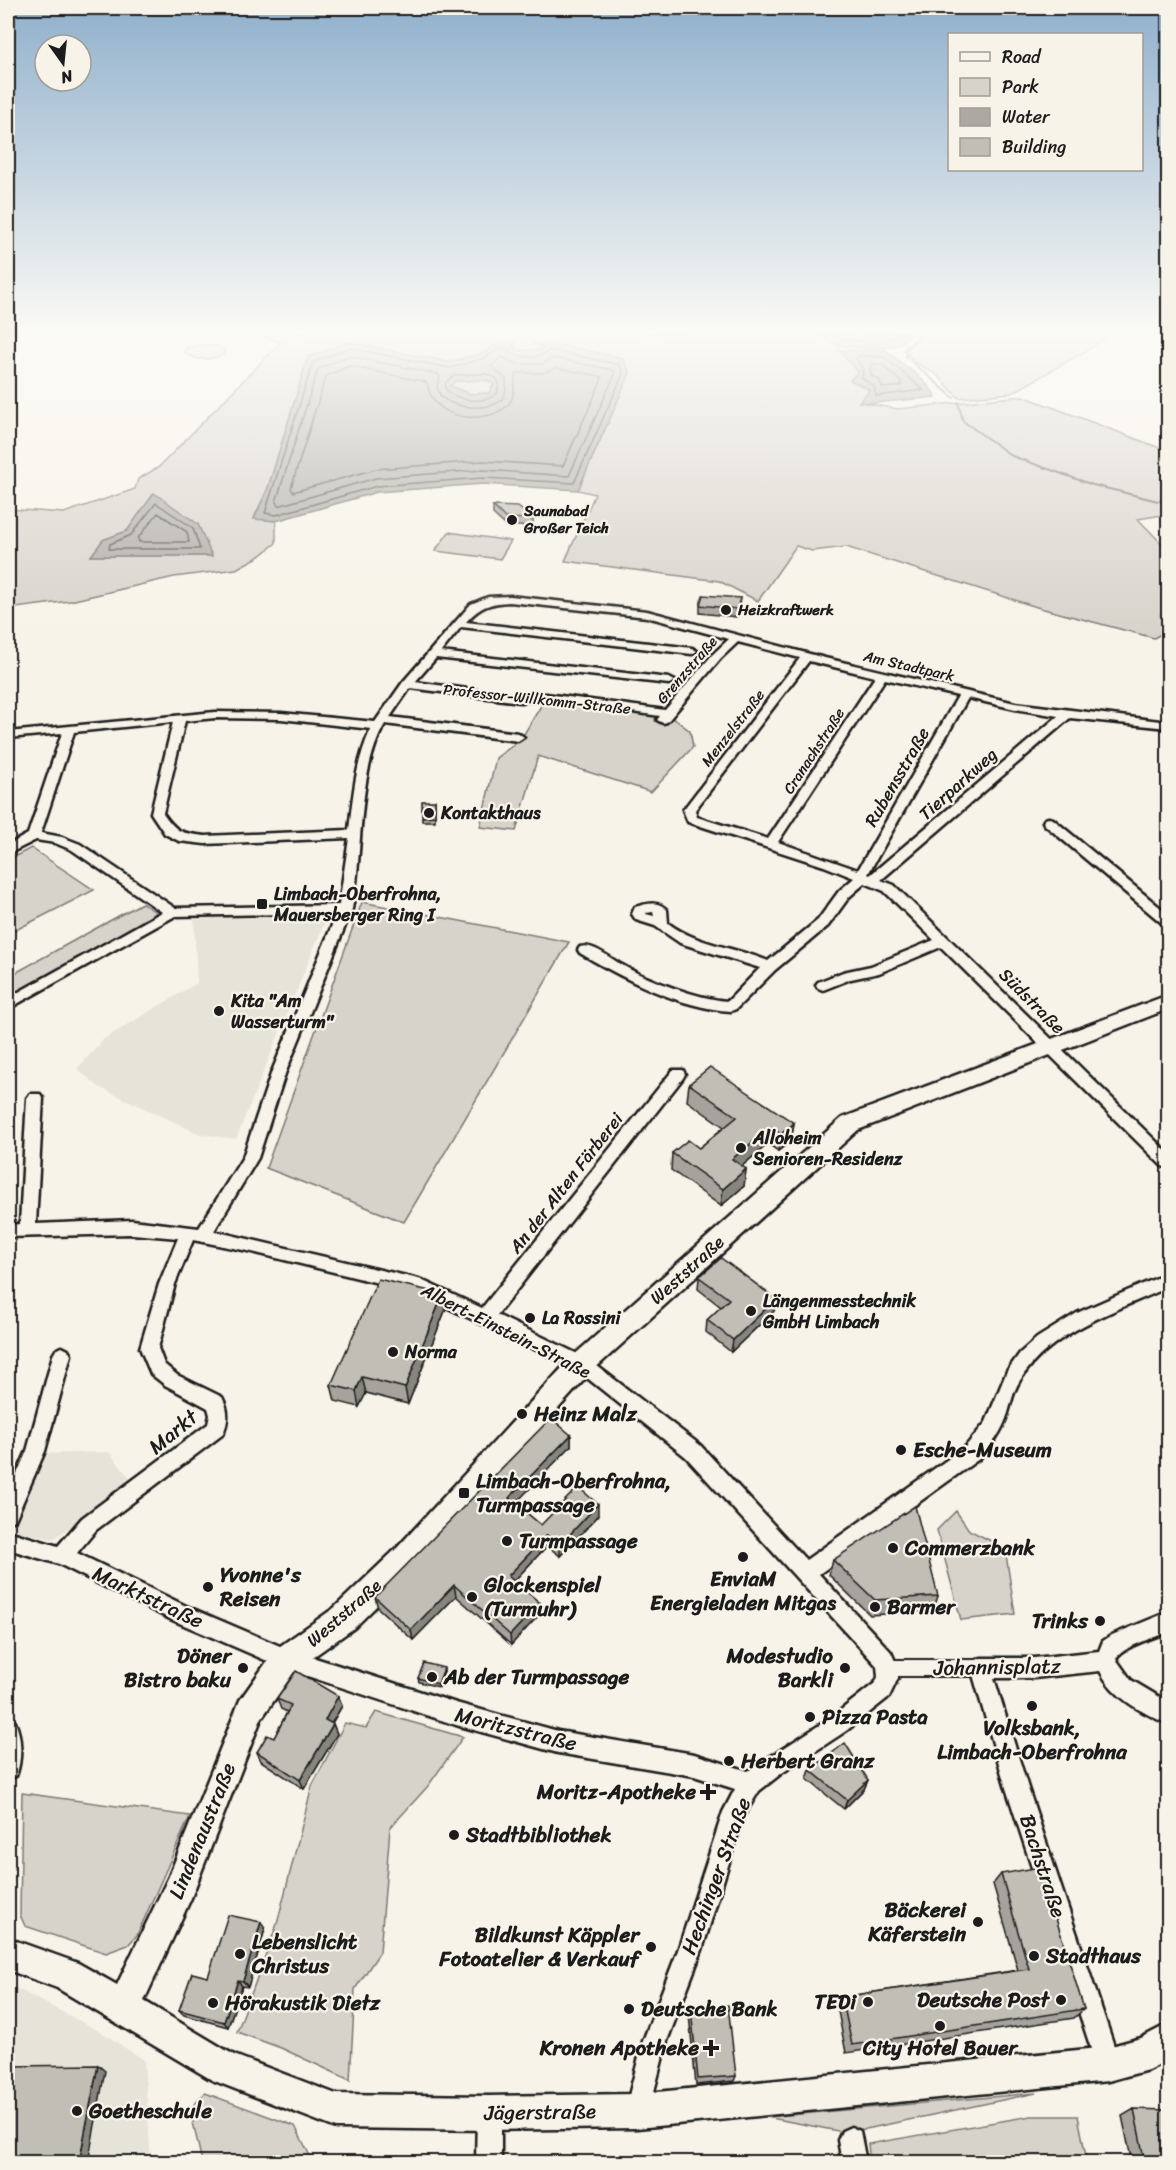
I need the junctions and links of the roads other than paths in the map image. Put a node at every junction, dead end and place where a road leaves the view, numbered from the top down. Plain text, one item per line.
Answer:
1 (647, 614) joint
2 (459, 624) junction
3 (736, 637) junction
4 (692, 651) dead end
5 (433, 654) junction
6 (807, 656) junction
7 (882, 675) junction
8 (669, 681) dead end
9 (407, 684) junction
10 (965, 694) junction
11 (1068, 714) junction
12 (180, 718) junction
13 (664, 718) joint
14 (380, 723) junction
15 (1168, 725) edge
16 (69, 729) junction
17 (8, 735) edge
18 (518, 737) dead end
19 (692, 819) joint
20 (1049, 822) dead end
21 (355, 834) junction
22 (34, 836) junction
23 (771, 844) junction
24 (8, 850) edge
25 (865, 879) junction
26 (345, 909) junction
27 (172, 912) junction
28 (1168, 921) edge
29 (660, 923) dead end
30 (943, 941) junction
31 (585, 950) dead end
32 (770, 967) junction
33 (823, 984) dead end
34 (1168, 1002) edge
35 (8, 1004) edge
36 (1051, 1047) junction
37 (678, 1074) dead end
38 (35, 1098) dead end
39 (1168, 1162) edge
40 (28, 1229) junction
41 (8, 1230) edge
42 (195, 1234) junction
43 (1168, 1280) edge
44 (485, 1317) junction
45 (62, 1355) dead end
46 (582, 1364) junction
47 (13, 1488) edge
48 (8, 1514) edge
49 (8, 1540) edge
50 (62, 1556) junction
51 (804, 1573) junction
52 (1168, 1622) edge
53 (286, 1659) junction
54 (1106, 1660) junction
55 (888, 1668) junction
56 (981, 1668) junction
57 (1168, 1713) edge
58 (8, 1730) edge
59 (8, 1768) edge
60 (751, 1784) junction
61 (8, 1954) edge
62 (124, 2007) junction
63 (1168, 2042) edge
64 (1107, 2064) junction
65 (637, 2111) junction
66 (489, 2113) junction
67 (489, 2163) edge

1 - 2 street, Professor-Willkomm-Straße
1 - 3 street, Am Stadtpark
2 - 4 street
2 - 5 street, Professor-Willkomm-Straße
3 - 6 street, Am Stadtpark
3 - 13 street, Grenzstraße
5 - 8 street, Professor-Willkomm-Straße
5 - 9 street, Professor-Willkomm-Straße
6 - 7 street, Am Stadtpark
6 - 19 street, Menzelstraße
7 - 10 street, Am Stadtpark
7 - 23 street, Cranachstraße
9 - 13 street, Professor-Willkomm-Straße
9 - 14 street, Professor-Willkomm-Straße
10 - 11 street, Am Stadtpark
10 - 25 street, Rubensstraße
11 - 15 street, Am Stadtpark
11 - 25 street, Tierparkweg
12 - 14 street
12 - 16 street
12 - 21 street
14 - 18 street
14 - 21 street, Professor-Willkomm-Straße
16 - 17 street
16 - 22 street
19 - 23 street, Südstraße
20 - 28 street
21 - 26 street, Professor-Willkomm-Straße
22 - 24 street
22 - 27 street
23 - 25 street, Südstraße
25 - 30 street, Südstraße
25 - 32 street
26 - 27 street
26 - 42 street, Professor-Willkomm-Straße
27 - 35 street
29 - 32 street
30 - 33 street
30 - 36 street, Südstraße
31 - 32 street
34 - 36 main road, Weststraße
36 - 39 street, Südstraße
36 - 46 main road, Weststraße
37 - 44 street, An der Alten Färberei
38 - 40 street
40 - 41 street, Albert-Einstein-Straße
40 - 42 street, Albert-Einstein-Straße
42 - 44 street, Albert-Einstein-Straße
42 - 50 street, Markt
43 - 51 street
44 - 46 street, Albert-Einstein-Straße
45 - 47 street
46 - 51 street, Albert-Einstein-Straße
46 - 53 main road, Weststraße
47 - 48 street
49 - 50 street, Marktstraße
50 - 53 street, Marktstraße
51 - 55 street, Albert-Einstein-Straße
52 - 54 street
53 - 60 street, Moritzstraße
53 - 62 main road, Lindenaustraße
54 - 56 street, Johannisplatz
54 - 57 street
55 - 56 street, Johannisplatz
55 - 60 street, Hechinger Straße
56 - 64 street, Bachstraße
58 - 59 street
60 - 65 street, Hechinger Straße
61 - 62 main road, Jägerstraße
62 - 66 main road, Jägerstraße
63 - 64 main road, Jägerstraße
64 - 65 main road, Jägerstraße
65 - 66 main road, Jägerstraße
66 - 67 street

